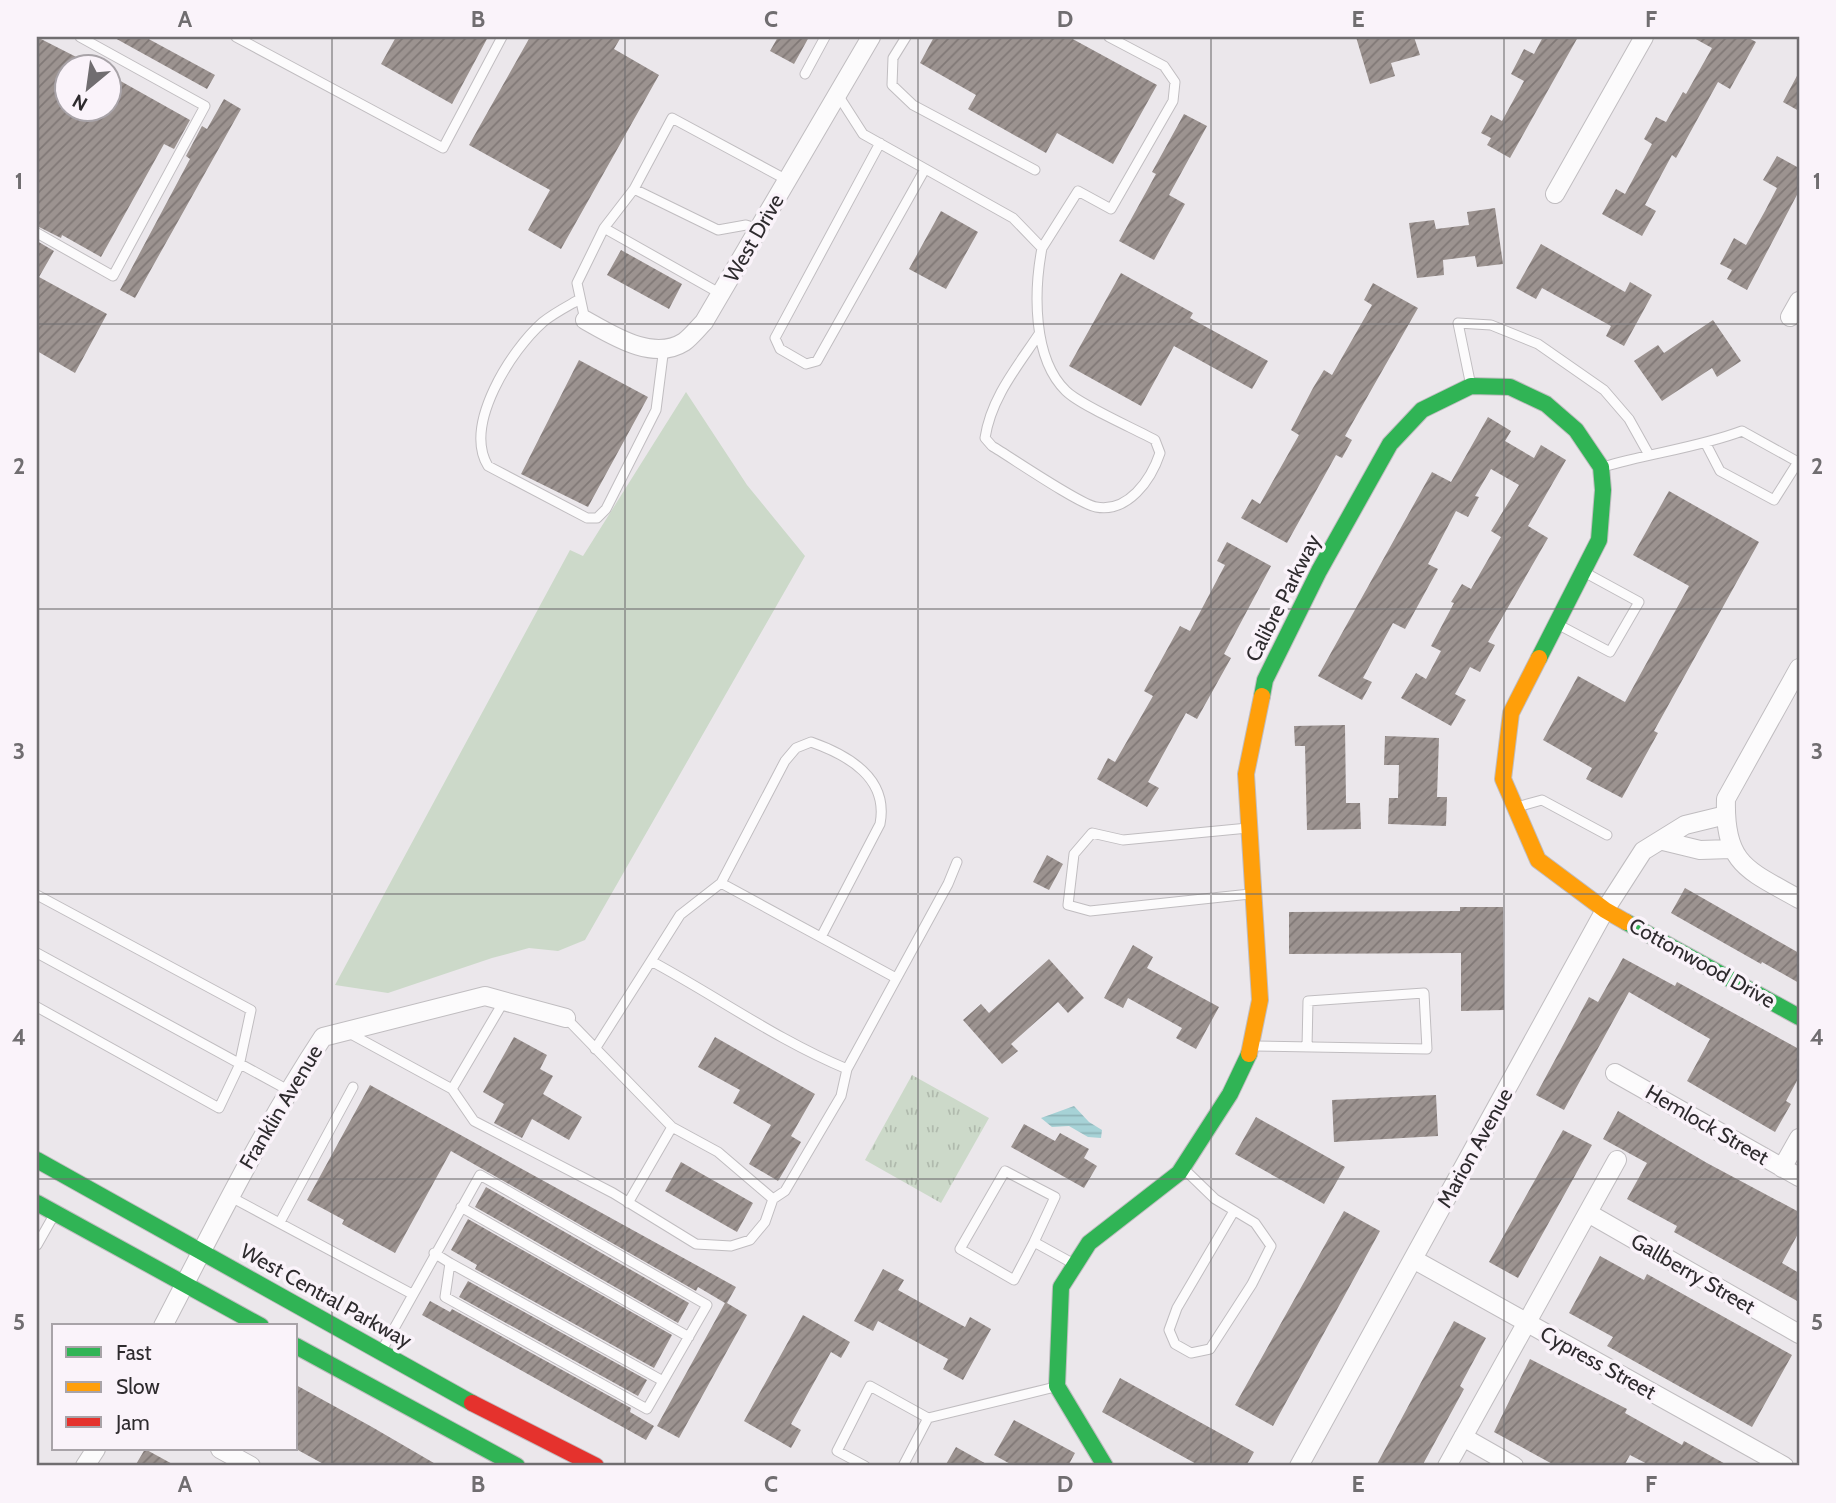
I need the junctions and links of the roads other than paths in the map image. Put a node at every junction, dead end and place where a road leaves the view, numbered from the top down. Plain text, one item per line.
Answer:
1 (80, 37) edge
2 (236, 37) edge
3 (502, 37) edge
4 (825, 37) edge
5 (871, 37) edge
6 (906, 37) edge
7 (1110, 37) edge
8 (1644, 37) edge
9 (805, 74) dead end
10 (837, 94) junction
11 (880, 143) junction
12 (925, 169) junction
13 (1035, 170) dead end
14 (787, 180) junction
15 (634, 189) junction
16 (1555, 194) dead end
17 (604, 228) junction
18 (759, 229) junction
19 (37, 233) edge
20 (1042, 247) junction
21 (721, 294) junction
22 (580, 299) junction
23 (584, 320) joint
24 (1039, 334) junction
25 (664, 347) junction
26 (1471, 386) junction
27 (1706, 444) junction
28 (1648, 453) junction
29 (1601, 467) junction
30 (1583, 572) junction
31 (1556, 623) junction
32 (1799, 668) edge
33 (1515, 808) junction
34 (1726, 815) junction
35 (1250, 828) junction
36 (1607, 835) dead end
37 (1663, 841) junction
38 (1731, 849) junction
39 (957, 862) dead end
40 (721, 883) junction
41 (1255, 894) junction
42 (37, 895) edge
43 (1799, 899) edge
44 (1605, 910) junction
45 (821, 937) junction
46 (37, 953) edge
47 (651, 961) junction
48 (896, 978) junction
49 (504, 1001) junction
50 (37, 1007) edge
51 (1799, 1017) edge
52 (566, 1018) joint
53 (347, 1032) junction
54 (1254, 1046) junction
55 (1307, 1047) junction
56 (595, 1049) junction
57 (239, 1066) junction
58 (847, 1069) junction
59 (1615, 1073) dead end
60 (353, 1087) dead end
61 (452, 1089) junction
62 (288, 1090) junction
63 (672, 1127) junction
64 (1799, 1138) edge
65 (37, 1160) edge
66 (1617, 1160) dead end
67 (1183, 1167) junction
68 (1782, 1168) junction
69 (1799, 1177) edge
70 (229, 1196) junction
71 (773, 1199) junction
72 (37, 1203) edge
73 (628, 1203) junction
74 (461, 1207) junction
75 (1234, 1211) junction
76 (55, 1213) junction
77 (1588, 1213) junction
78 (280, 1222) junction
79 (1034, 1242) junction
80 (37, 1245) edge
81 (202, 1251) junction
82 (434, 1253) junction
83 (1413, 1259) junction
84 (450, 1264) junction
85 (1076, 1265) junction
86 (185, 1284) junction
87 (412, 1294) junction
88 (164, 1324) edge
89 (257, 1324) edge
90 (1528, 1324) junction
91 (1799, 1334) edge
92 (689, 1337) junction
93 (298, 1347) edge
94 (381, 1352) junction
95 (663, 1381) junction
96 (1057, 1386) junction
97 (928, 1418) junction
98 (1463, 1437) junction
99 (95, 1450) edge
100 (222, 1450) edge
101 (85, 1466) edge
102 (251, 1466) edge
103 (517, 1466) edge
104 (596, 1466) edge
105 (865, 1466) edge
106 (902, 1466) edge
107 (1105, 1466) edge
108 (1299, 1466) edge
109 (1447, 1466) edge
110 (1514, 1466) edge
111 (1784, 1466) edge

1 - 19 lane
2 - 3 lane
4 - 9 lane
5 - 10 street, West Drive
6 - 13 lane
7 - 20 lane
8 - 16 street
10 - 11 lane
10 - 14 street, West Drive
11 - 12 lane
11 - 12 lane
12 - 20 lane
14 - 15 lane
14 - 18 street, West Drive
15 - 17 lane
15 - 18 lane
17 - 21 lane
17 - 22 lane
18 - 21 street, West Drive
20 - 24 lane
21 - 25 street, West Drive
22 - 23 lane
22 - 25 lane
23 - 25 street
24 - 24 lane
26 - 28 lane
26 - 29 street, Calibre Parkway
26 - 35 street, Calibre Parkway
27 - 27 lane
27 - 28 lane
28 - 29 lane
29 - 30 street
30 - 31 street
30 - 31 lane
31 - 33 street
32 - 34 street
33 - 36 lane
33 - 44 street
34 - 37 street, Marion Avenue
34 - 38 street
35 - 41 street, Calibre Parkway
35 - 41 lane
37 - 38 street
37 - 44 street, Marion Avenue
38 - 43 street
39 - 48 lane
40 - 45 lane
40 - 45 lane
40 - 47 lane
41 - 54 street, Calibre Parkway
42 - 57 lane
44 - 51 street, Cottonwood Drive
44 - 83 street, Marion Avenue
45 - 48 lane
46 - 57 lane
47 - 56 lane
47 - 58 lane
48 - 58 lane
49 - 52 street, Franklin Avenue
49 - 53 street, Franklin Avenue
49 - 61 lane
50 - 57 lane
52 - 56 lane
53 - 61 lane
53 - 62 street, Franklin Avenue
54 - 55 lane
54 - 67 street, Calibre Parkway
55 - 55 lane
56 - 63 lane
57 - 62 lane
58 - 71 lane
59 - 68 street, Hemlock Street
60 - 78 lane
61 - 73 lane
62 - 70 street, Franklin Avenue
63 - 71 lane
63 - 73 lane
64 - 68 street
65 - 81 street, West Central Parkway
66 - 77 street
67 - 75 lane
67 - 85 street, Calibre Parkway
68 - 69 street, Hemlock Street
70 - 78 lane
70 - 81 street, Franklin Avenue
71 - 73 lane
72 - 76 street
74 - 82 lane
74 - 92 lane
74 - 92 lane
75 - 75 lane
76 - 80 lane
76 - 86 street
77 - 90 street
77 - 91 street, Gallberry Street
78 - 87 lane
79 - 79 lane
79 - 85 lane
81 - 86 street, Franklin Avenue
81 - 94 street, West Central Parkway
82 - 84 lane
82 - 87 lane
83 - 90 street, Cypress Street
83 - 108 street, Marion Avenue
84 - 95 lane
84 - 95 lane
85 - 96 street, Calibre Parkway
86 - 88 street, Franklin Avenue
86 - 89 street
87 - 94 lane
90 - 98 street
90 - 111 street, Cypress Street
92 - 95 lane
93 - 103 street
94 - 104 street, West Central Parkway
96 - 97 lane
96 - 107 street
97 - 105 lane
97 - 106 lane
98 - 109 street
98 - 110 street
99 - 101 street
100 - 102 street

